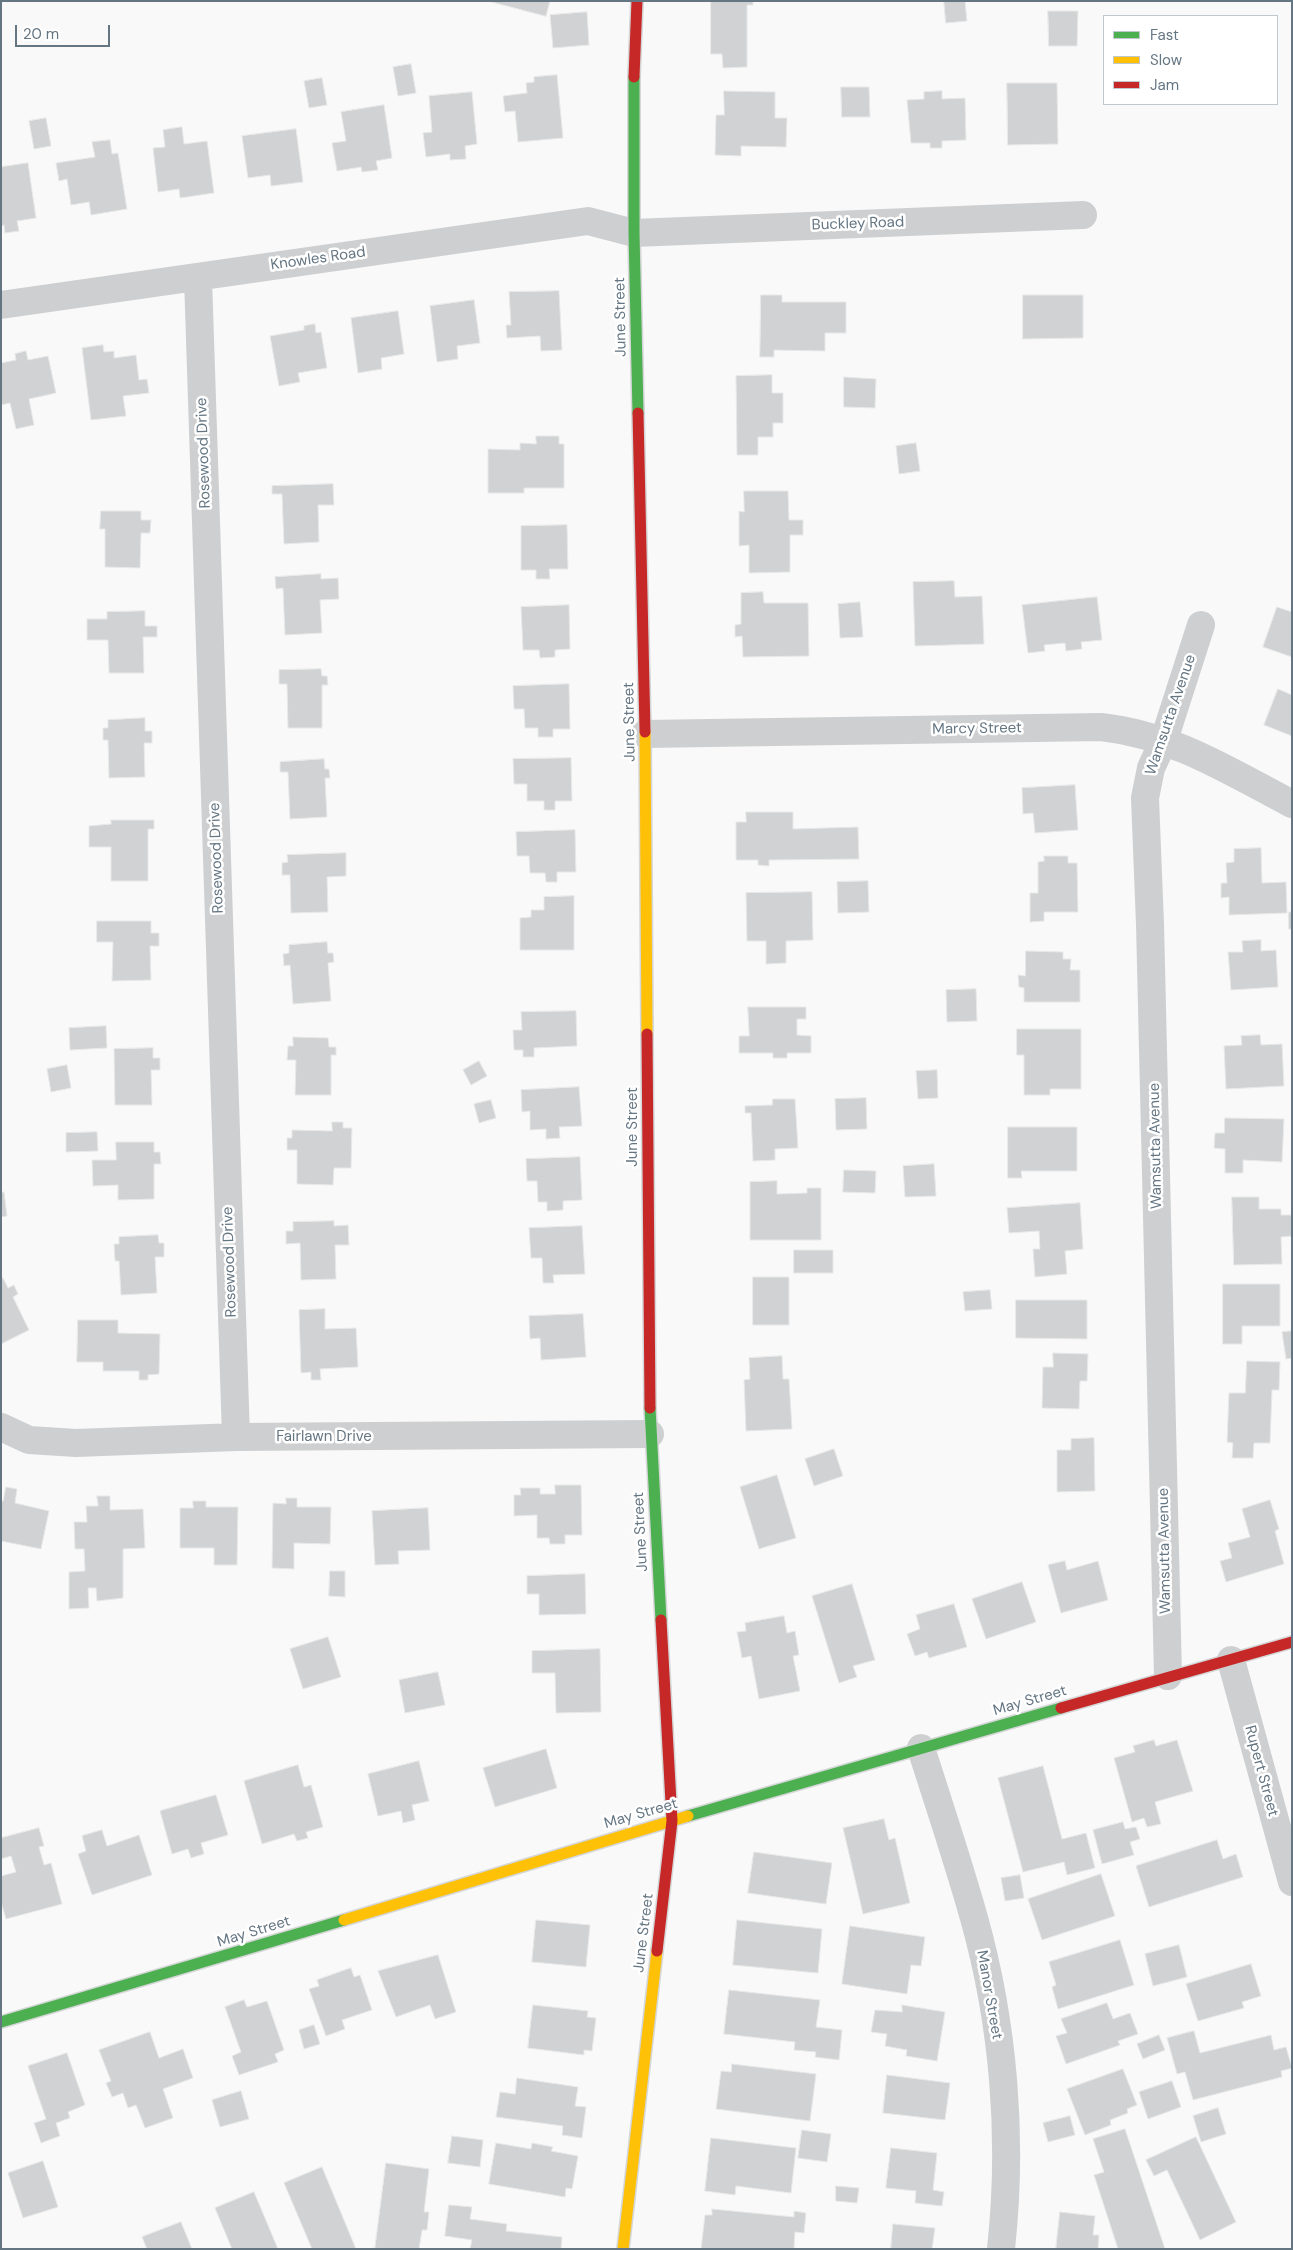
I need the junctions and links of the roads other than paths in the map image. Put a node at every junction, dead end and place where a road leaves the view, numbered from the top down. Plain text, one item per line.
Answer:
1 (637, 1) edge
2 (1083, 215) dead end
3 (634, 233) junction
4 (198, 278) junction
5 (1, 305) edge
6 (1201, 625) dead end
7 (645, 734) junction
8 (1164, 740) junction
9 (1292, 804) edge
10 (1, 1427) edge
11 (650, 1434) junction
12 (236, 1437) junction
13 (1292, 1642) edge
14 (1231, 1660) junction
15 (1168, 1676) junction
16 (921, 1748) junction
17 (672, 1821) junction
18 (1292, 1882) edge
19 (1, 2022) edge
20 (623, 2249) edge
21 (1001, 2249) edge

1 - 3 street, June Street
2 - 3 street, Buckley Road
3 - 4 street, Knowles Road
3 - 7 street, June Street
4 - 5 street, Knowles Road
4 - 12 street, Rosewood Drive
6 - 8 street, Wamsutta Avenue
7 - 8 street, Marcy Street
7 - 11 street, June Street
8 - 9 street, Marcy Street
8 - 15 street, Wamsutta Avenue
10 - 12 street, Fairlawn Drive
11 - 12 street, Fairlawn Drive
11 - 17 street, June Street
13 - 14 street, May Street
14 - 15 street, May Street
14 - 18 street, Rupert Street
15 - 16 street, May Street
16 - 17 street, May Street
16 - 21 street, Manor Street
17 - 19 street, May Street
17 - 20 street, June Street

